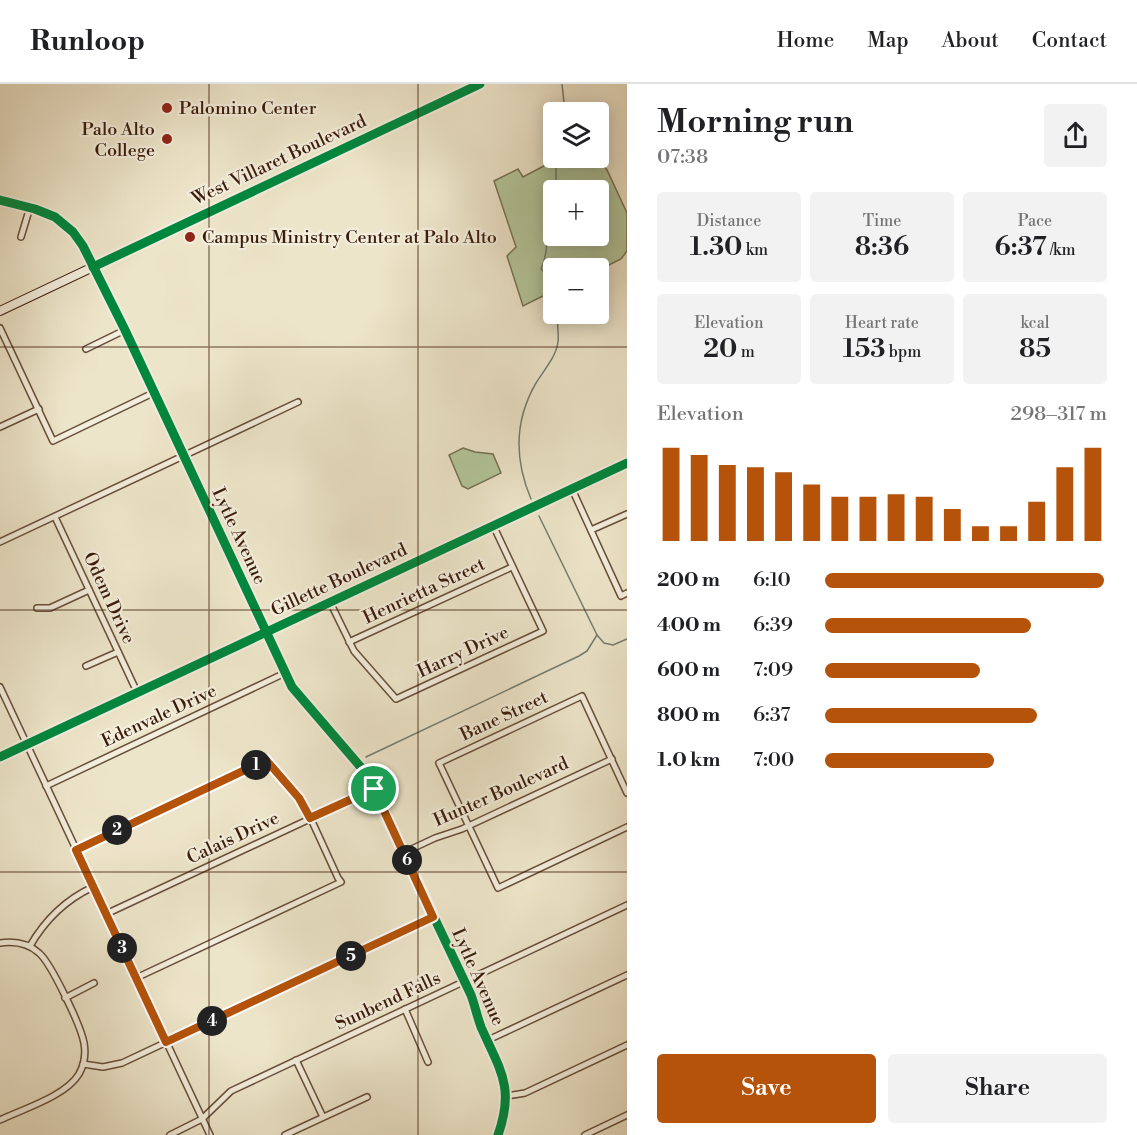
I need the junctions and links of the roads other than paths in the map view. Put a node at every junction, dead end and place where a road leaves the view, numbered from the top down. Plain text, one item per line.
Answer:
1 (480, 84) edge
2 (0, 200) edge
3 (30, 207) junction
4 (21, 237) dead end
5 (93, 267) junction
6 (0, 311) edge
7 (0, 328) edge
8 (125, 330) junction
9 (86, 349) dead end
10 (153, 393) junction
11 (298, 402) dead end
12 (39, 409) junction
13 (0, 427) edge
14 (183, 457) junction
15 (627, 463) edge
16 (572, 489) junction
17 (627, 513) edge
18 (54, 517) junction
19 (493, 525) junction
20 (591, 530) junction
21 (0, 542) edge
22 (512, 567) junction
23 (89, 590) junction
24 (627, 593) edge
25 (330, 602) junction
26 (37, 608) dead end
27 (266, 633) junction
28 (349, 642) junction
29 (117, 652) junction
30 (86, 666) dead end
31 (285, 673) junction
32 (0, 687) edge
33 (137, 692) junction
34 (27, 744) junction
35 (0, 757) edge
36 (612, 759) junction
37 (46, 786) junction
38 (374, 789) junction
39 (627, 793) edge
40 (310, 818) junction
41 (469, 826) junction
42 (627, 827) edge
43 (76, 850) junction
44 (403, 853) junction
45 (93, 887) junction
46 (625, 906) edge
47 (106, 914) junction
48 (627, 914) edge
49 (433, 917) junction
50 (0, 943) edge
51 (30, 946) junction
52 (627, 975) edge
53 (136, 978) junction
54 (464, 981) junction
55 (94, 983) dead end
56 (65, 998) junction
57 (405, 1009) junction
58 (488, 1040) junction
59 (166, 1042) junction
60 (627, 1045) edge
61 (296, 1060) junction
62 (428, 1062) dead end
63 (83, 1064) junction
64 (507, 1096) junction
65 (367, 1097) dead end
66 (627, 1115) edge
67 (323, 1117) junction
68 (202, 1119) junction
69 (0, 1120) edge
70 (170, 1135) edge
71 (210, 1135) edge
72 (285, 1135) edge
73 (498, 1135) edge
74 (585, 1135) edge

1 - 5 main road, West Villaret Boulevard
2 - 3 street, Lytle Avenue
3 - 4 street
3 - 5 street, Lytle Avenue
5 - 6 main road, West Villaret Boulevard
5 - 8 street, Lytle Avenue
7 - 12 street
8 - 9 street
8 - 10 street, Lytle Avenue
10 - 12 street
10 - 14 street, Lytle Avenue
11 - 14 street
12 - 13 street
14 - 18 street
14 - 27 street, Lytle Avenue
15 - 16 main road, Gillette Boulevard
16 - 19 main road, Gillette Boulevard
16 - 20 street
17 - 20 street
18 - 21 street
18 - 23 street, Odem Drive
19 - 22 street
19 - 25 main road, Gillette Boulevard
20 - 24 street
22 - 28 street, Henrietta Street
22 - 28 street, Harry Drive
23 - 26 street
23 - 29 street, Odem Drive
25 - 27 main road, Gillette Boulevard
25 - 28 street
27 - 31 street, Lytle Avenue
27 - 33 main road, Gillette Boulevard
29 - 30 street
29 - 33 street, Odem Drive
31 - 37 street, Edenvale Drive
31 - 38 street, Lytle Avenue
32 - 34 street
33 - 34 main road, Gillette Boulevard
34 - 35 main road, Gillette Boulevard
34 - 37 street
36 - 39 street
36 - 41 street, Hunter Boulevard
36 - 41 street, Bane Street
37 - 43 street
38 - 40 street, Calais Drive
38 - 44 street, Lytle Avenue
40 - 43 street
40 - 47 street, Calais Drive
40 - 53 street
41 - 42 street
41 - 44 street, Hunter Boulevard
43 - 45 street
44 - 49 street, Lytle Avenue
45 - 47 street
45 - 51 street
46 - 48 street
46 - 54 street, Sunbend Falls
47 - 53 street
49 - 54 street, Lytle Avenue
49 - 59 street
50 - 51 street
51 - 56 street
52 - 58 street
53 - 59 street
54 - 57 street, Sunbend Falls
54 - 58 street, Lytle Avenue
55 - 56 street
56 - 63 street
57 - 61 street, Sunbend Falls
57 - 62 street
58 - 64 street, Lytle Avenue
59 - 63 street
59 - 68 street
60 - 64 street
61 - 67 street
61 - 68 street, Sunbend Falls
63 - 69 street
64 - 73 street, Lytle Avenue
65 - 67 street
66 - 74 street
67 - 72 street
68 - 70 street, Sunbend Falls
68 - 71 street

